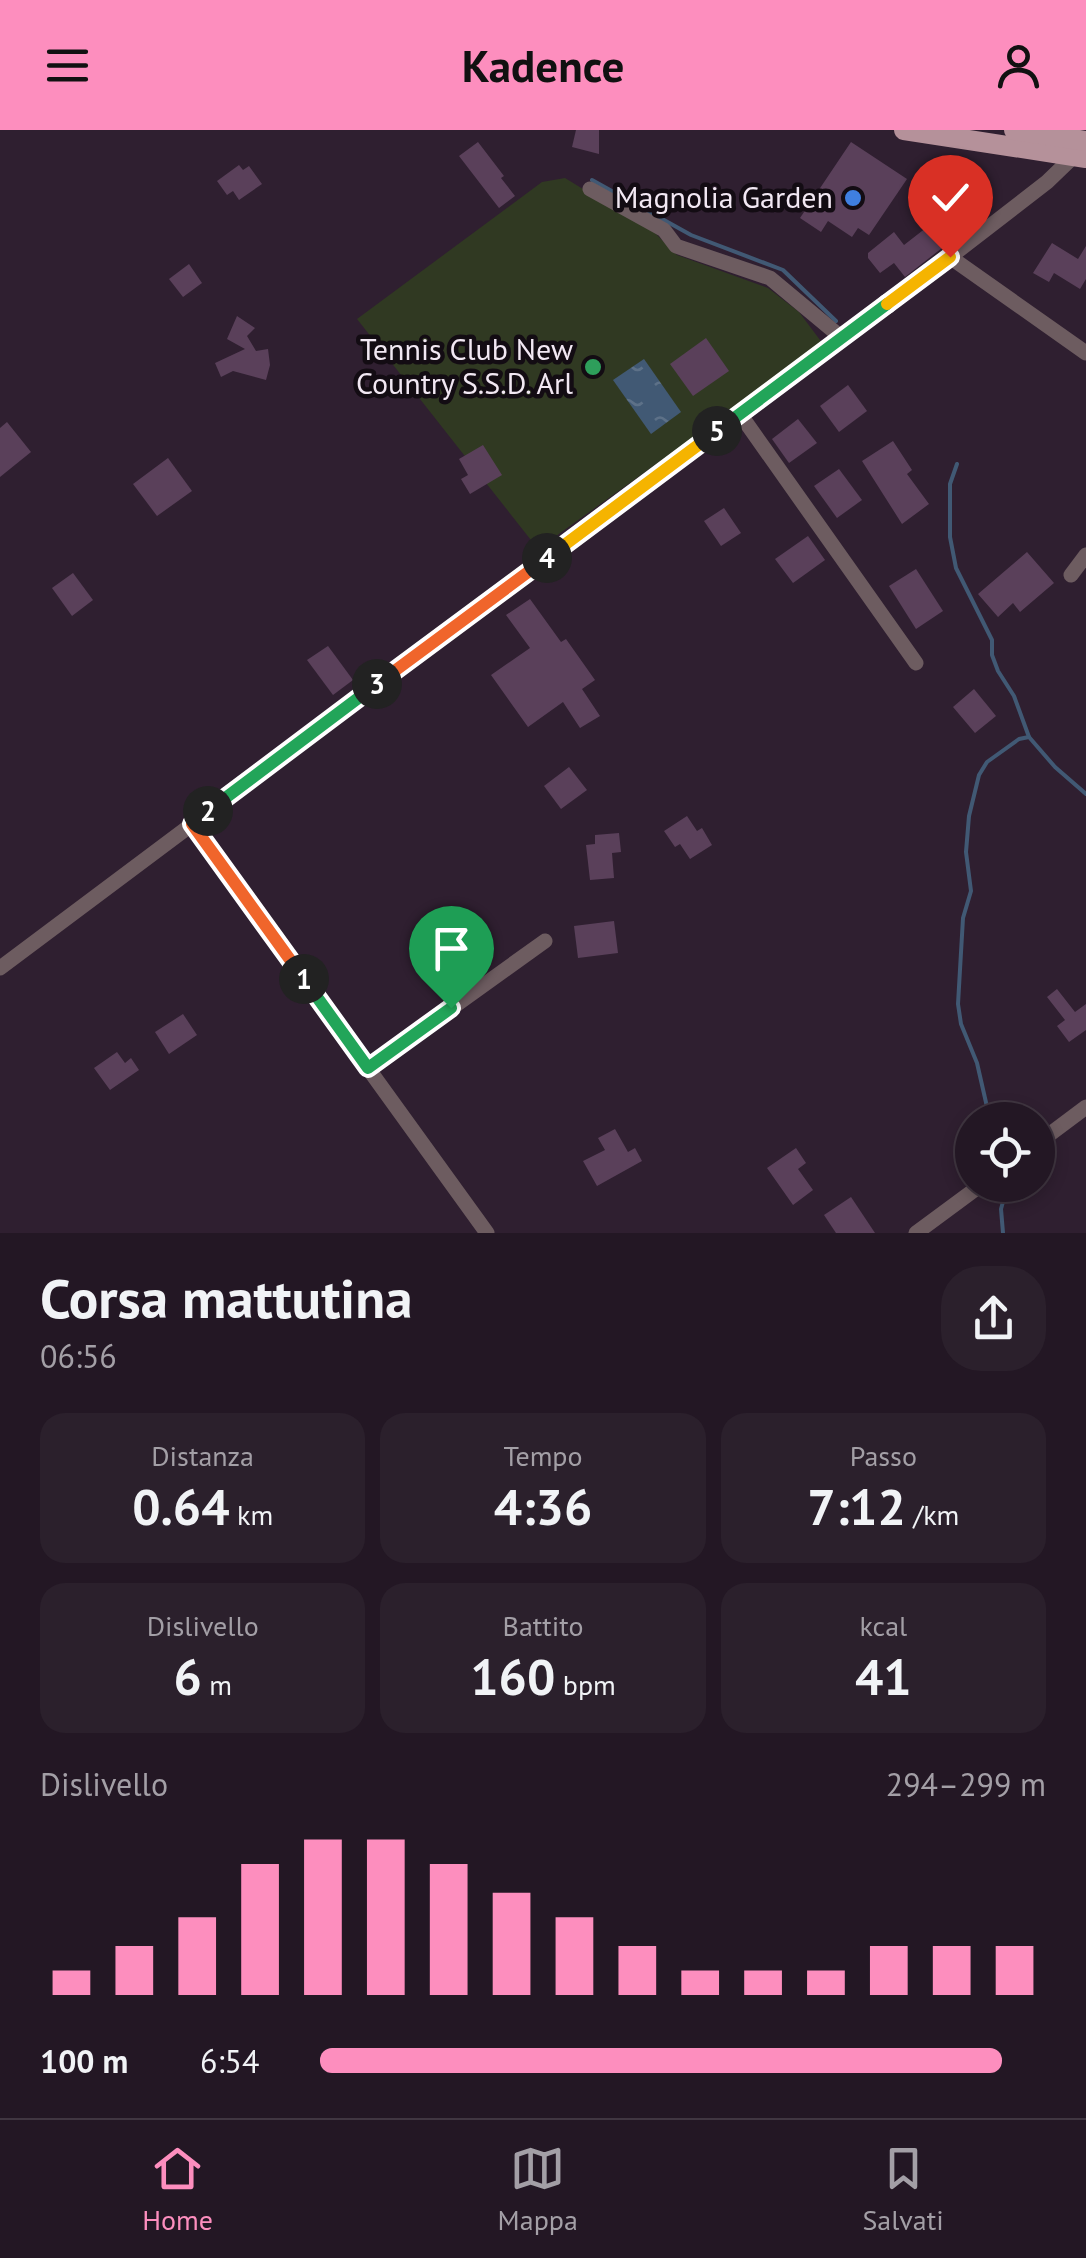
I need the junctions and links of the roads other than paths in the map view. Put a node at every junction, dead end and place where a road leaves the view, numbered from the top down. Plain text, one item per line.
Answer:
1 (904, 130) edge
2 (1011, 135) edge
3 (1081, 149) edge
4 (590, 189) dead end
5 (950, 257) junction
6 (842, 338) junction
7 (1086, 353) edge
8 (740, 414) junction
9 (1086, 555) edge
10 (1071, 575) dead end
11 (916, 663) dead end
12 (192, 824) junction
13 (545, 941) dead end
14 (0, 968) edge
15 (368, 1068) junction
16 (1086, 1108) edge
17 (1055, 1131) edge
18 (958, 1202) edge
19 (487, 1233) edge
20 (916, 1233) edge

1 - 2 main road
2 - 3 main road
3 - 5 street
4 - 6 street
5 - 6 street
5 - 7 street
6 - 8 street
8 - 11 street
8 - 12 street
9 - 10 street
12 - 14 street
12 - 15 street
13 - 15 street
15 - 19 street
16 - 17 street
18 - 20 street

